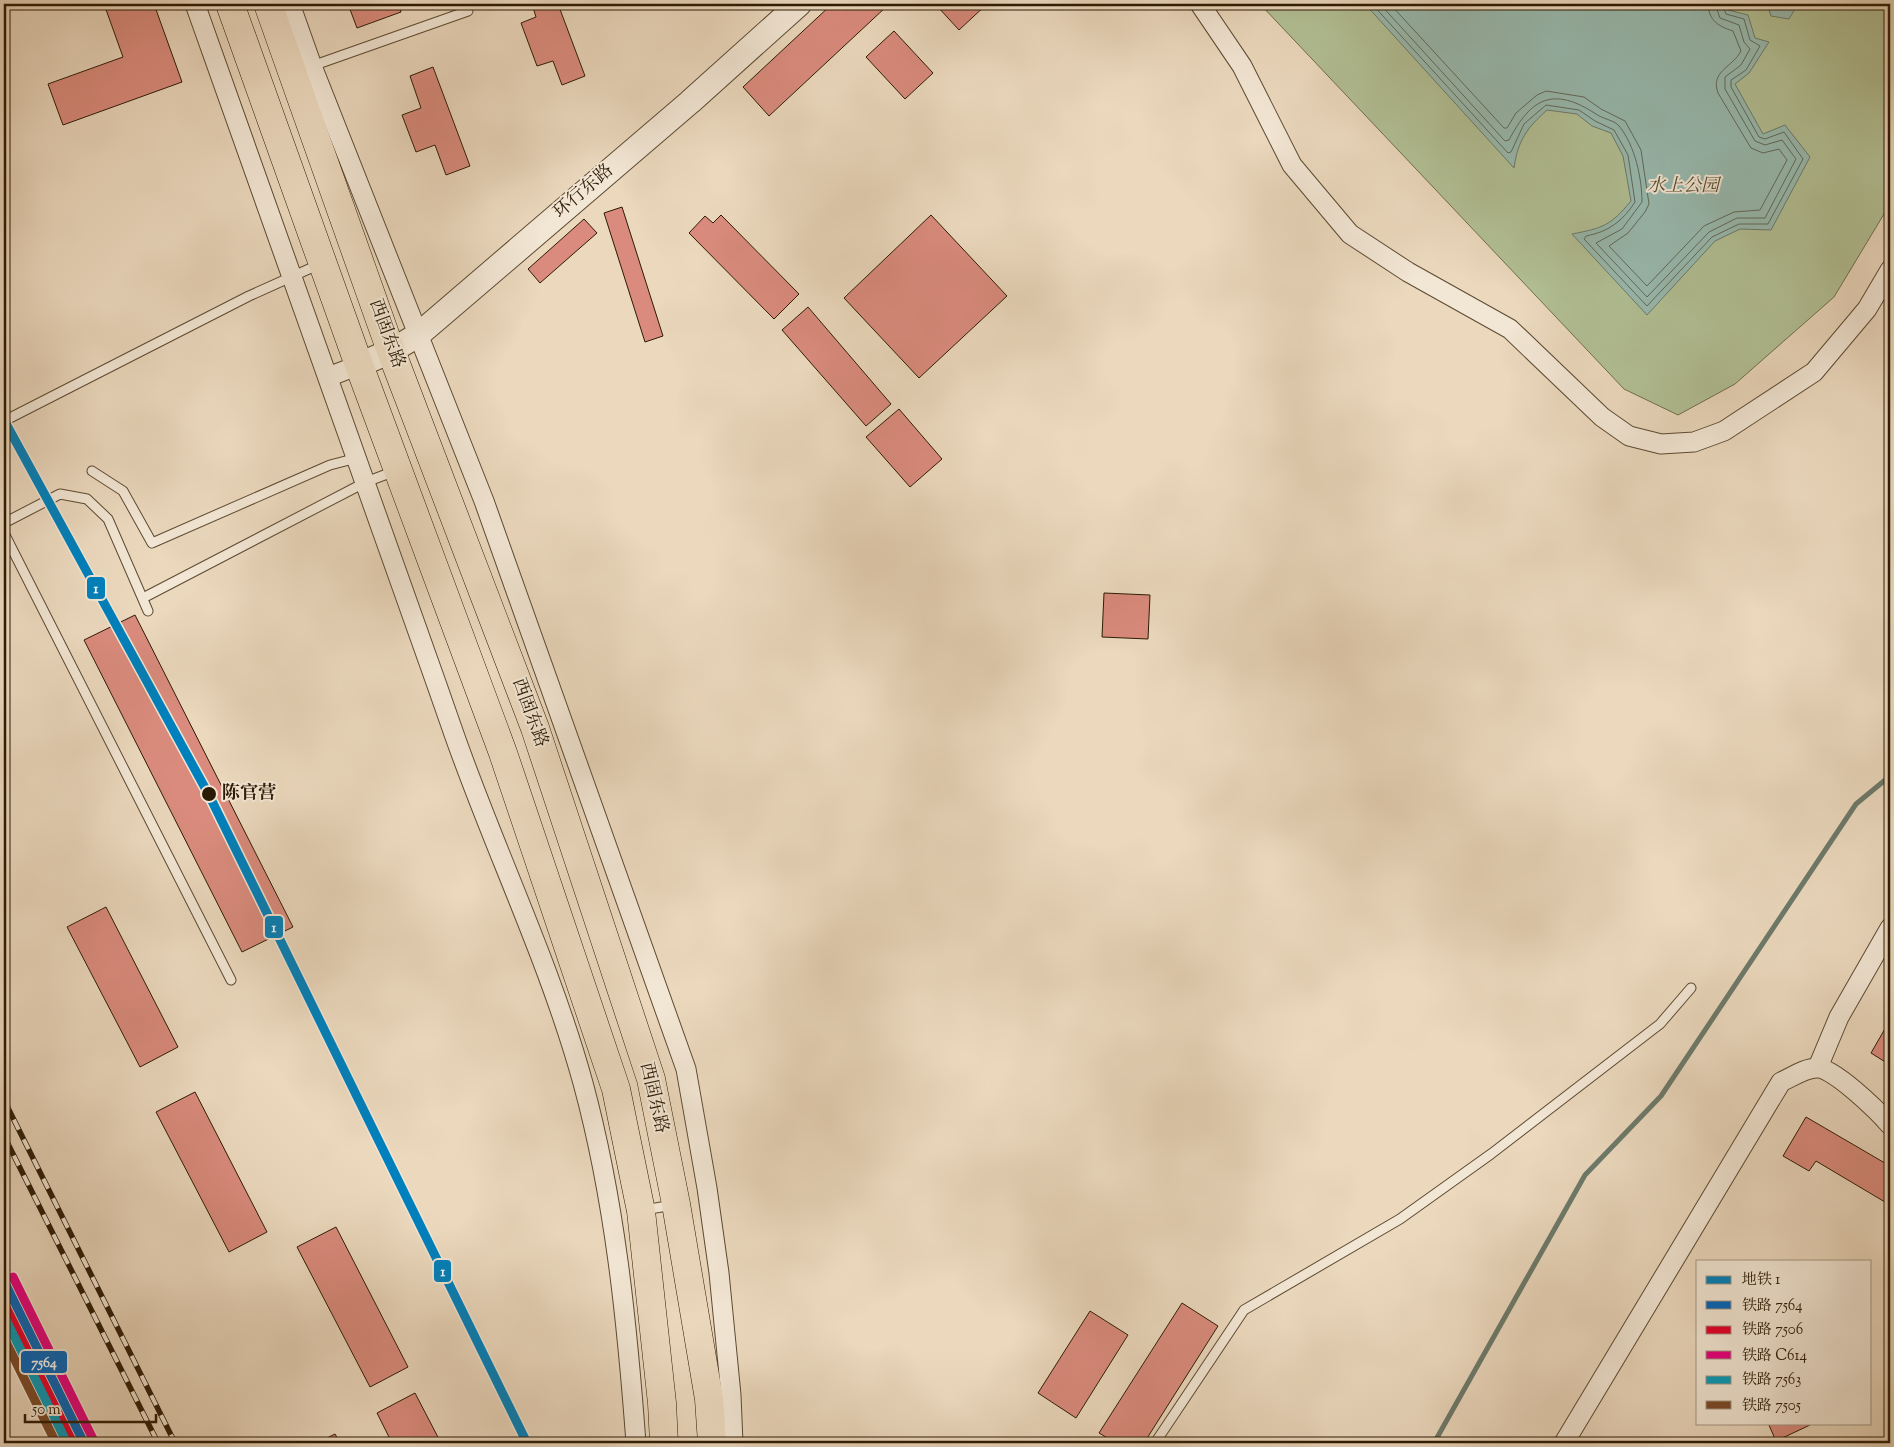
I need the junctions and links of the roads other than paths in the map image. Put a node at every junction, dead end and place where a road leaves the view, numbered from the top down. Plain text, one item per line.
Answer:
1 (195, 4) edge
2 (230, 4) edge
3 (268, 4) edge
4 (290, 4) edge
5 (799, 4) edge
6 (1200, 4) edge
7 (468, 11) dead end
8 (312, 66) junction
9 (323, 263) junction
10 (1890, 270) edge
11 (292, 276) junction
12 (418, 335) junction
13 (392, 351) junction
14 (359, 365) junction
15 (328, 377) junction
16 (4, 421) edge
17 (358, 458) junction
18 (399, 470) junction
19 (92, 471) dead end
20 (366, 482) junction
21 (4, 523) edge
22 (4, 533) edge
23 (143, 598) junction
24 (148, 611) dead end
25 (1890, 928) edge
26 (231, 980) dead end
27 (1691, 988) dead end
28 (1818, 1067) junction
29 (1890, 1125) edge
30 (676, 1204) junction
31 (642, 1211) junction
32 (636, 1443) edge
33 (664, 1443) edge
34 (712, 1443) edge
35 (733, 1443) edge
36 (1155, 1443) edge
37 (1564, 1443) edge

1 - 11 street
2 - 9 main road, 西固东路
3 - 13 main road, 西固东路
4 - 8 street
5 - 12 street, 环行东路
6 - 10 street
7 - 8 lane
8 - 12 street
9 - 11 lane
9 - 14 main road, 西固东路
11 - 15 street
11 - 16 lane
12 - 13 street, 环行东路
12 - 35 street
13 - 14 street, 环行东路
13 - 30 main road, 西固东路
14 - 15 street
14 - 18 main road, 西固东路
15 - 17 street
17 - 19 lane
17 - 20 street
18 - 20 lane
18 - 31 main road, 西固东路
20 - 23 lane
20 - 32 street
21 - 23 lane
22 - 26 lane
23 - 24 lane
25 - 28 street
27 - 36 lane
28 - 29 street
28 - 37 street
30 - 31 lane
30 - 34 main road, 西固东路
31 - 33 main road, 西固东路

